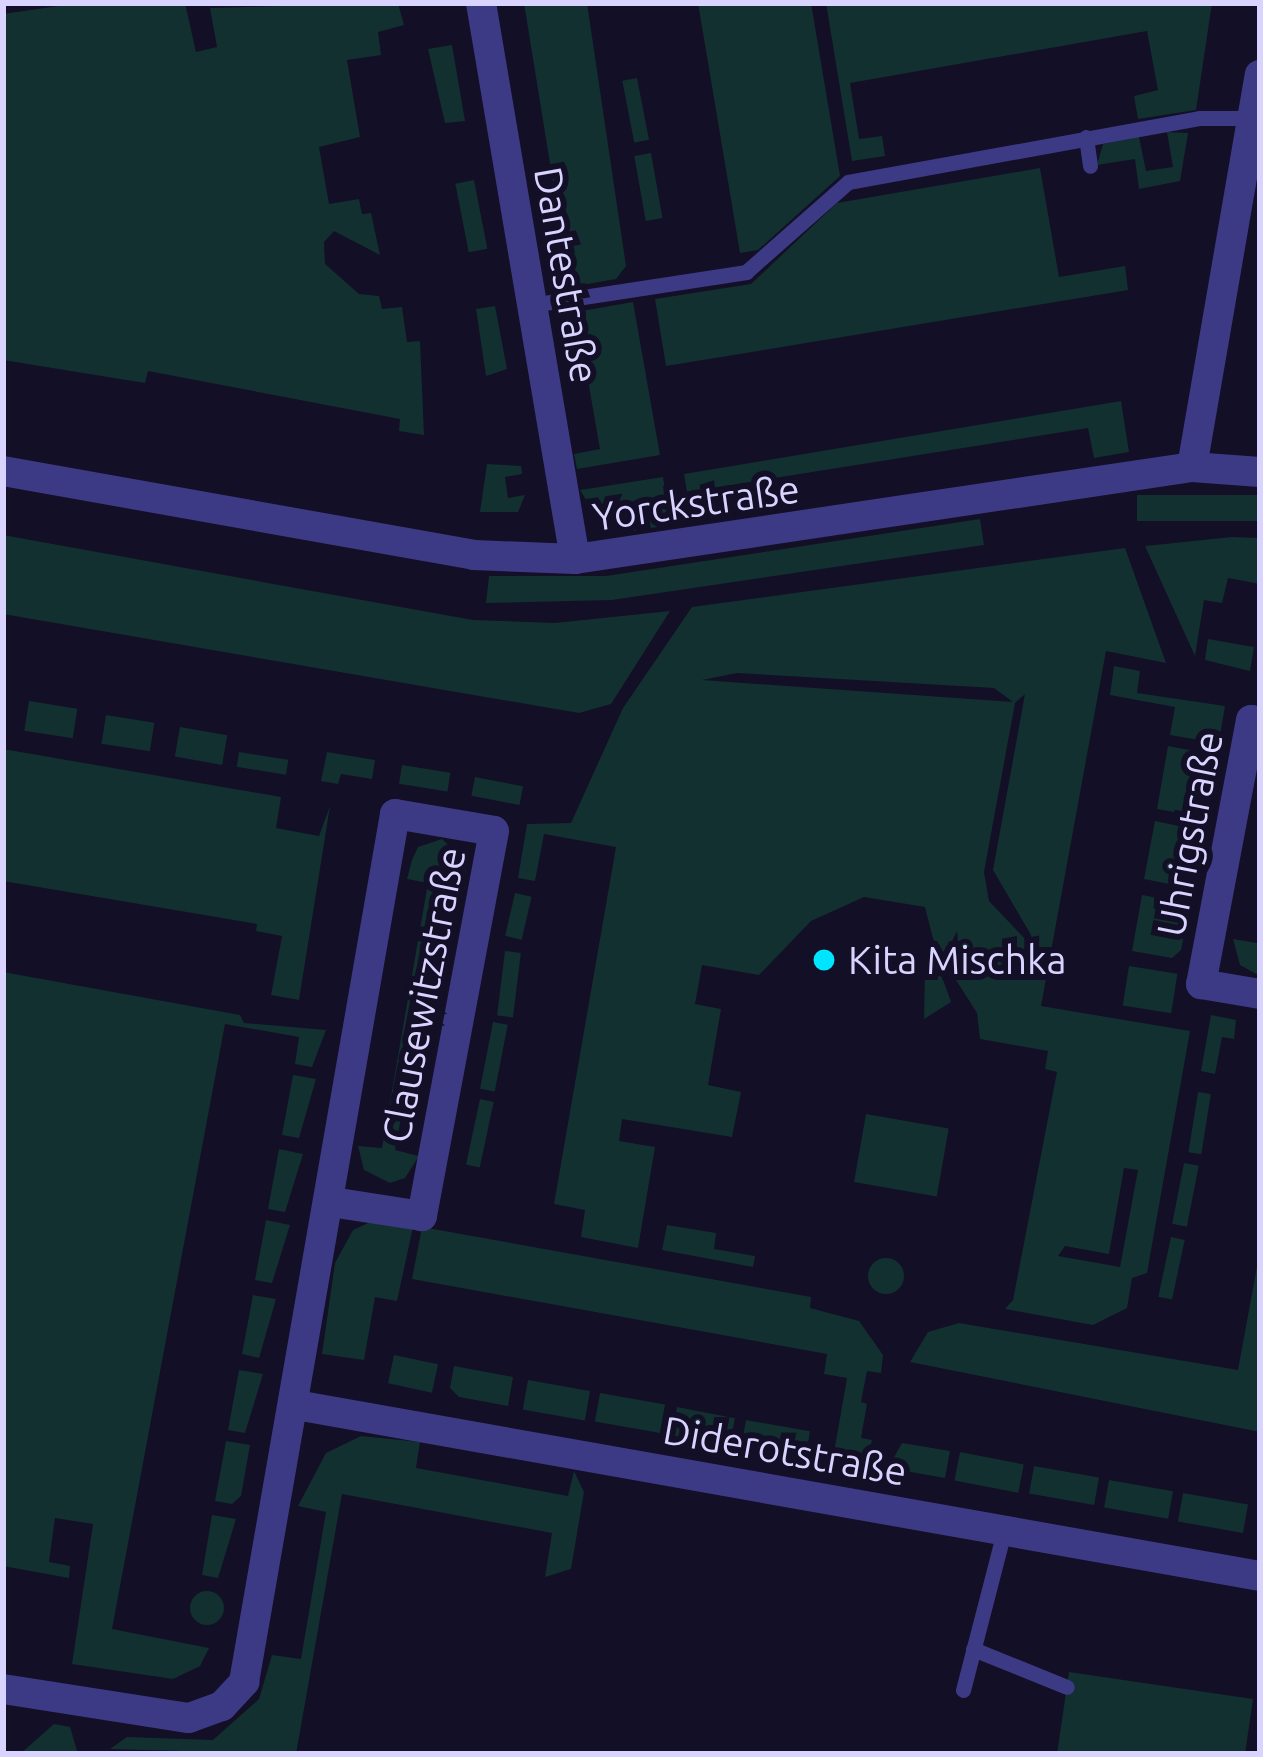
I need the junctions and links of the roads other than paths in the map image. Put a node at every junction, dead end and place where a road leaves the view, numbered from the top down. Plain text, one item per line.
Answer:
1 (481, 3) edge
2 (1260, 74) edge
3 (1252, 118) junction
4 (1086, 137) junction
5 (1090, 166) dead end
6 (531, 305) junction
7 (1192, 467) junction
8 (3, 471) edge
9 (1260, 472) edge
10 (574, 559) junction
11 (1260, 722) edge
12 (1260, 994) edge
13 (332, 1202) junction
14 (296, 1405) junction
15 (1004, 1531) junction
16 (1260, 1576) edge
17 (973, 1649) junction
18 (1067, 1688) dead end
19 (3, 1689) edge
20 (962, 1690) dead end

1 - 6 street, Dantestraße
2 - 3 street
3 - 4 lane
3 - 7 street
4 - 5 lane
4 - 6 lane
6 - 10 street, Dantestraße
7 - 9 street, Yorckstraße
7 - 10 street, Yorckstraße
8 - 10 street, Yorckstraße
11 - 12 street, Uhrigstraße
13 - 13 street, Clausewitzstraße
13 - 14 street, Clausewitzstraße
14 - 15 street, Diderotstraße
14 - 19 street, Clausewitzstraße
15 - 16 street, Diderotstraße
15 - 17 lane
17 - 18 lane
17 - 20 lane

